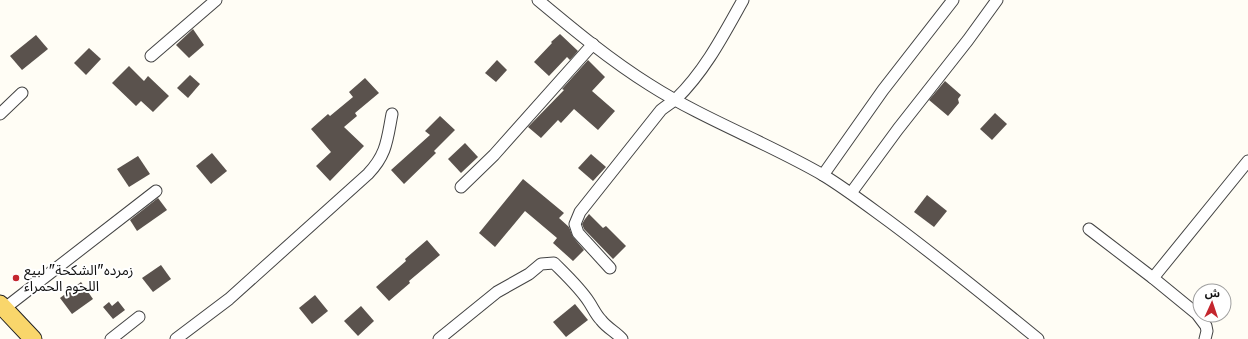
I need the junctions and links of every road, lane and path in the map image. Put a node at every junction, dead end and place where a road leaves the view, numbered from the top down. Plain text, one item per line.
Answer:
1 (216, 0) edge
2 (538, 0) edge
3 (744, 0) edge
4 (953, 0) edge
5 (997, 0) edge
6 (593, 44) junction
7 (151, 56) dead end
8 (22, 93) dead end
9 (675, 100) junction
10 (0, 114) edge
11 (392, 114) dead end
12 (1248, 161) edge
13 (823, 175) junction
14 (461, 187) dead end
15 (156, 191) dead end
16 (851, 193) junction
17 (1089, 229) dead end
18 (610, 268) dead end
19 (1153, 278) junction
20 (2, 306) edge
21 (139, 317) dead end
22 (33, 339) edge
23 (111, 339) edge
24 (176, 339) edge
25 (439, 339) edge
26 (622, 339) edge
27 (1038, 339) edge
28 (1205, 339) edge

1 - 7 street
2 - 6 street
3 - 9 street
4 - 13 street
5 - 16 street
6 - 9 street
6 - 14 street
8 - 10 street
9 - 13 street
9 - 18 street
11 - 24 street
12 - 19 street
13 - 16 street
15 - 20 street
16 - 27 street
17 - 19 street
19 - 28 street
20 - 22 main road
21 - 23 street
25 - 26 street

